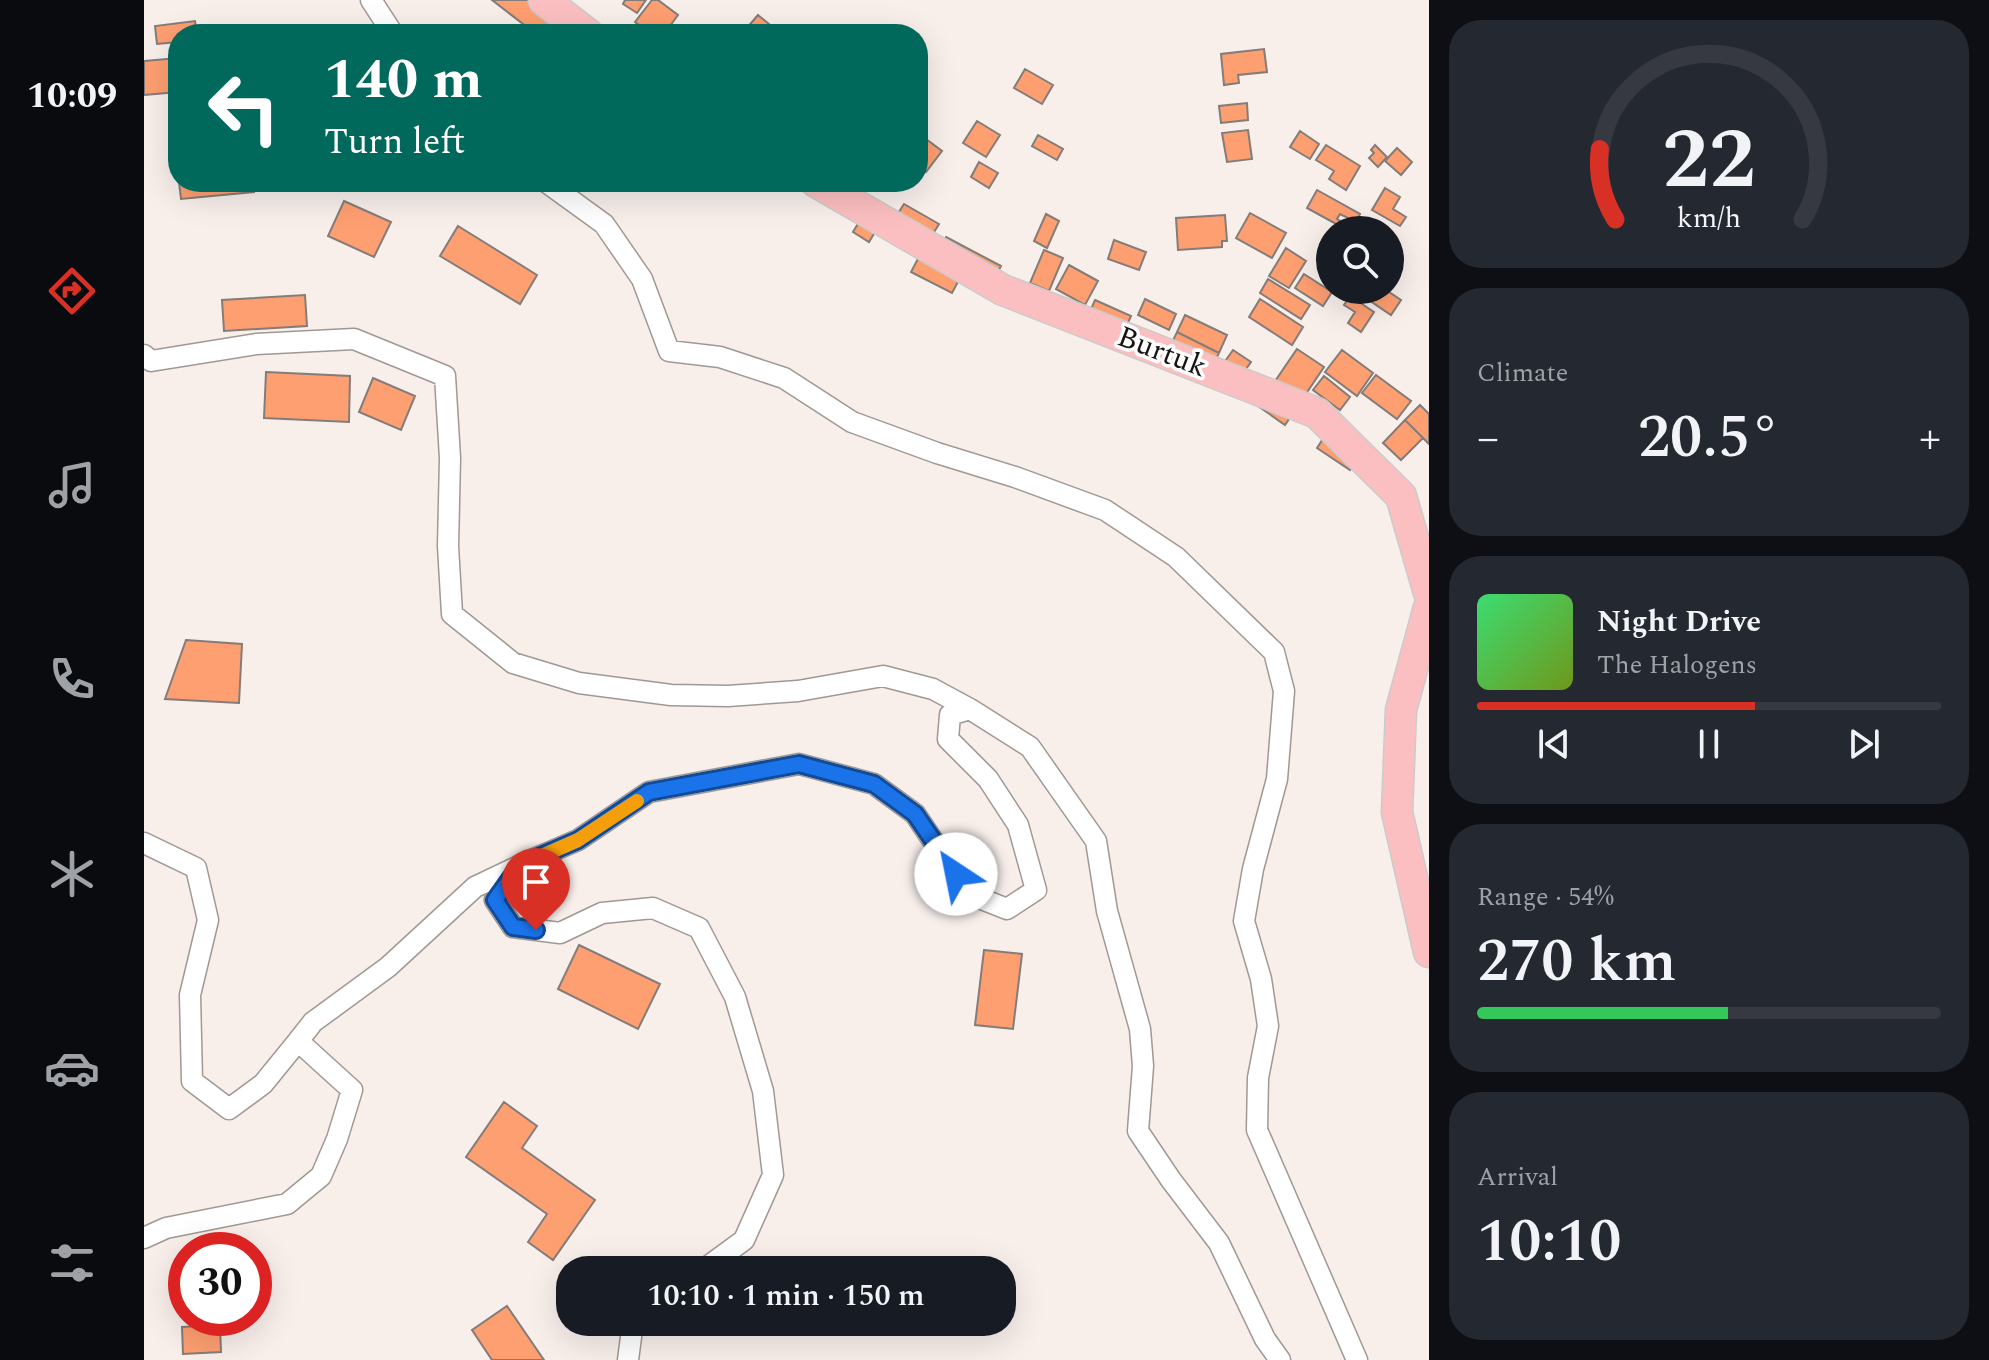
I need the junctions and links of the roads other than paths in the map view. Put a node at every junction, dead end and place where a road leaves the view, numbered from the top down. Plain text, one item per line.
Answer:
1 (371, 0) edge
2 (544, 0) edge
3 (387, 24) edge
4 (575, 24) edge
5 (560, 192) edge
6 (833, 192) edge
7 (144, 355) edge
8 (1429, 593) edge
9 (1429, 607) edge
10 (970, 709) junction
11 (144, 843) edge
12 (520, 865) junction
13 (1429, 952) edge
14 (298, 1041) junction
15 (144, 1238) edge
16 (722, 1256) edge
17 (631, 1336) edge
18 (628, 1360) edge
19 (1280, 1360) edge
20 (1357, 1360) edge

1 - 3 street
2 - 4 main road
5 - 20 street
6 - 8 main road, Burtuk
7 - 10 street
9 - 13 main road
10 - 12 street
10 - 19 street
11 - 14 street
12 - 14 street
12 - 16 street
14 - 15 street
17 - 18 street

